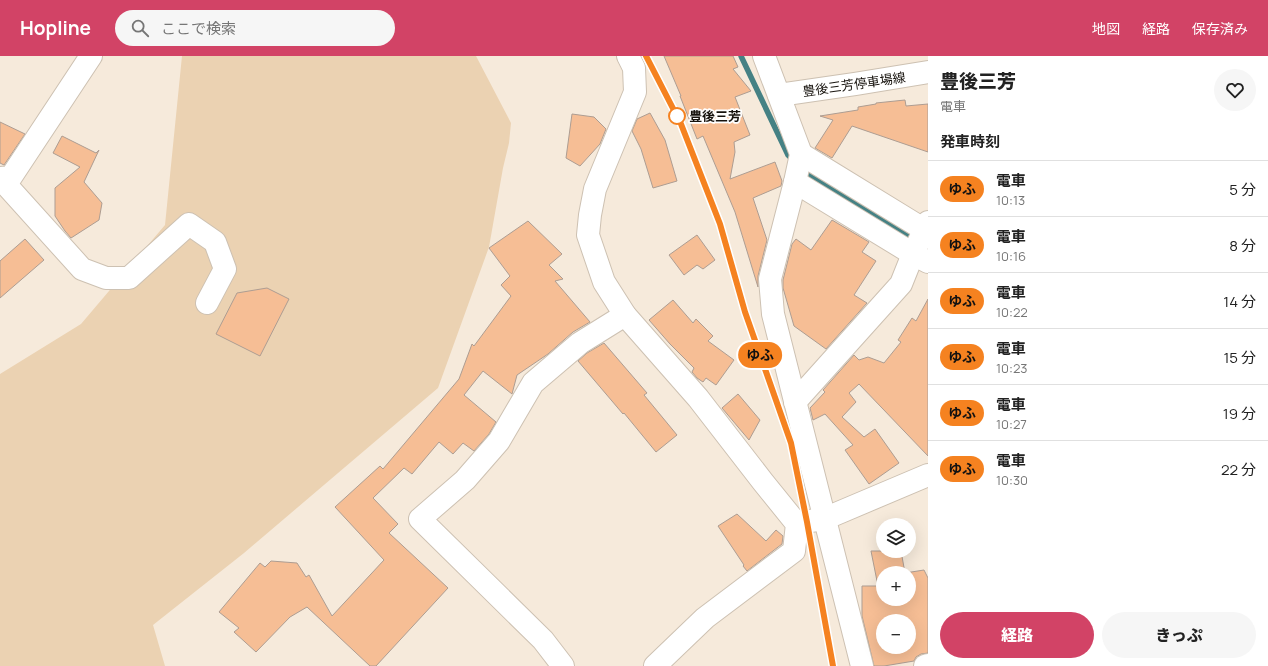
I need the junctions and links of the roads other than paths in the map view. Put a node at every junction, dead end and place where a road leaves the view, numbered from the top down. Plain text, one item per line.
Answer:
1 (91, 56) edge
2 (628, 56) edge
3 (764, 56) edge
4 (928, 72) edge
5 (779, 95) junction
6 (801, 154) junction
7 (0, 178) edge
8 (795, 182) junction
9 (927, 228) edge
10 (920, 258) edge
11 (207, 302) dead end
12 (626, 314) junction
13 (795, 402) junction
14 (928, 475) edge
15 (824, 519) junction
16 (797, 524) junction
17 (563, 666) edge
18 (655, 666) edge
19 (862, 666) edge

1 - 7 street
2 - 12 street
3 - 5 street
4 - 5 street, 豊後三芳停車場線
5 - 6 street
6 - 8 street
6 - 9 street
7 - 11 street
8 - 10 street
8 - 13 street
9 - 10 street
10 - 13 street
12 - 16 street
12 - 17 street
13 - 15 street
14 - 15 street
15 - 16 street
15 - 19 street
16 - 18 street

